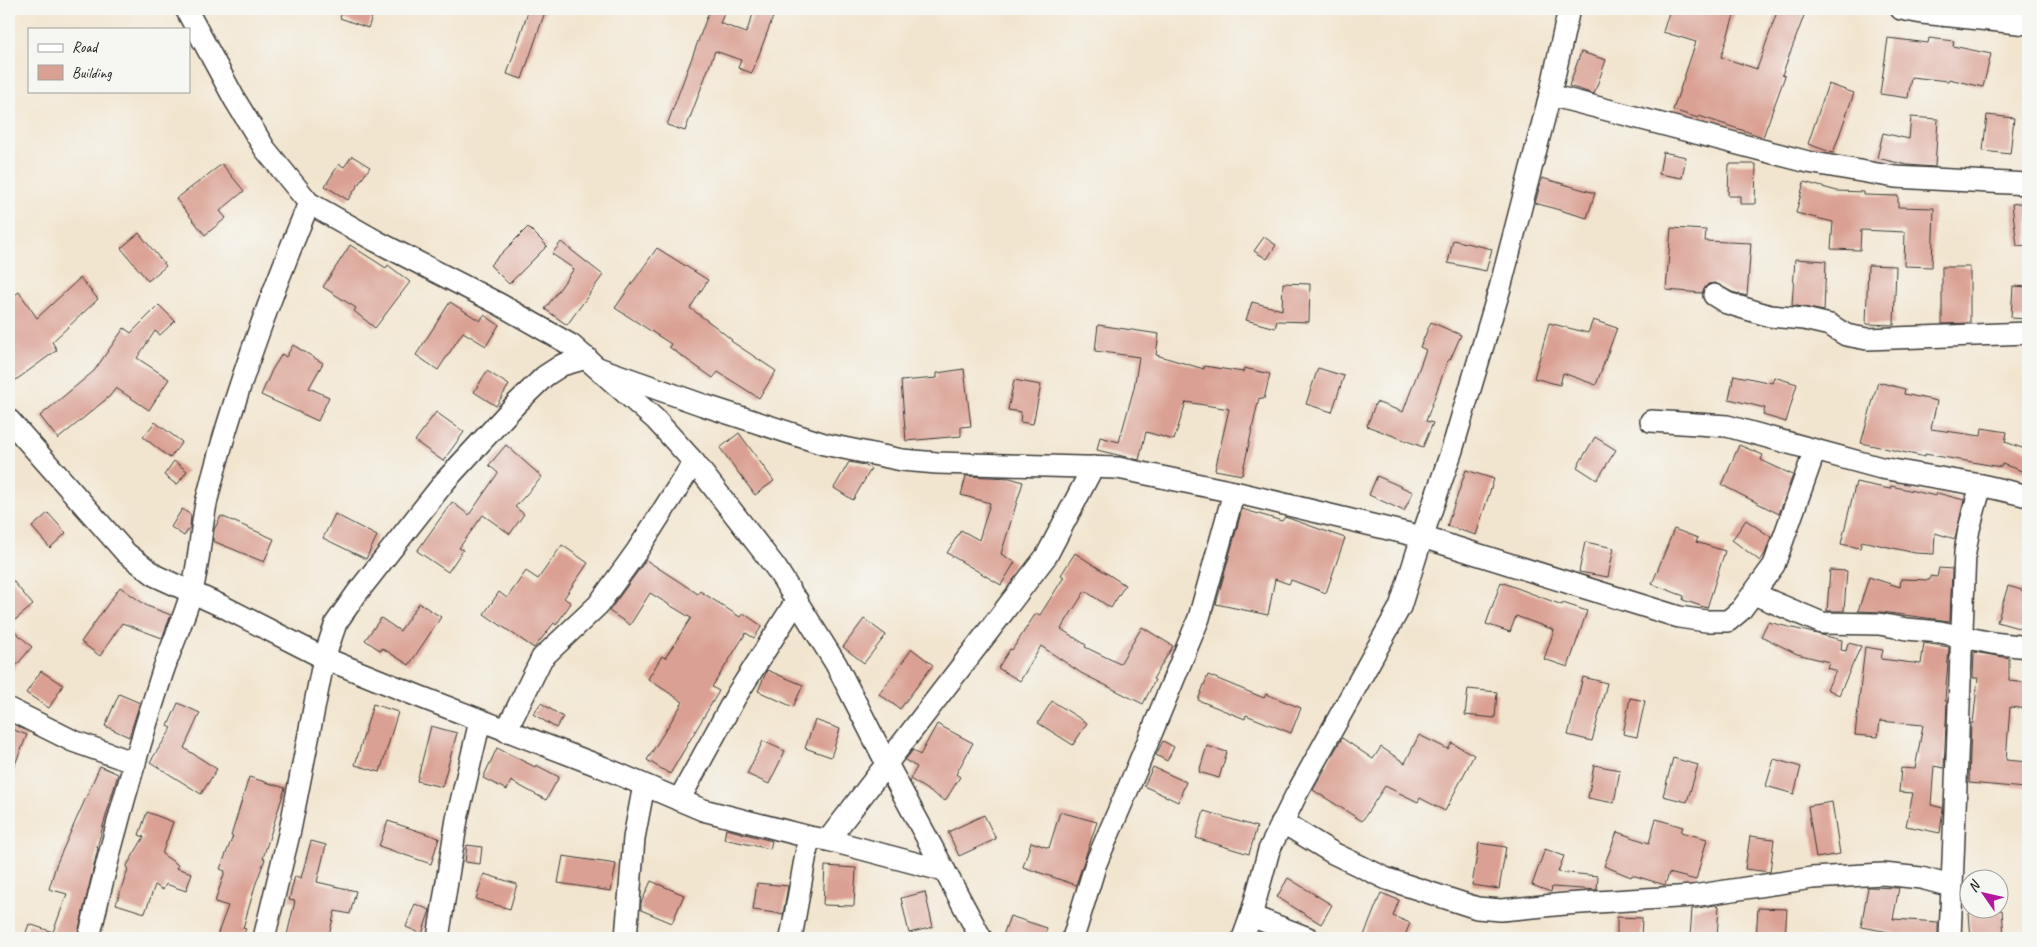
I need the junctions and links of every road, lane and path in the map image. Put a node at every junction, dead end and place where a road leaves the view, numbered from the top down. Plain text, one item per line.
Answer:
1 (186, 9) edge
2 (1569, 9) edge
3 (1901, 9) edge
4 (2028, 24) edge
5 (1550, 95) junction
6 (2028, 184) edge
7 (309, 203) junction
8 (1714, 295) dead end
9 (2028, 333) edge
10 (593, 363) junction
11 (9, 420) edge
12 (1651, 421) dead end
13 (1815, 450) junction
14 (694, 462) junction
15 (1093, 467) junction
16 (1981, 485) junction
17 (1234, 492) junction
18 (2028, 496) edge
19 (1422, 537) junction
20 (191, 593) junction
21 (1754, 594) junction
22 (796, 600) junction
23 (1962, 638) junction
24 (2028, 647) edge
25 (324, 658) junction
26 (9, 709) edge
27 (480, 721) junction
28 (506, 731) junction
29 (135, 763) junction
30 (887, 764) junction
31 (644, 785) junction
32 (679, 800) junction
33 (1282, 822) junction
34 (819, 838) junction
35 (945, 871) junction
36 (1951, 886) junction
37 (1251, 916) junction
38 (88, 938) edge
39 (264, 938) edge
40 (438, 938) edge
41 (626, 938) edge
42 (791, 938) edge
43 (981, 938) edge
44 (1073, 938) edge
45 (1242, 938) edge
46 (1308, 938) edge
47 (1950, 938) edge

1 - 7 street
2 - 5 street
3 - 4 street
5 - 6 street
5 - 19 street
7 - 10 street
7 - 20 street
8 - 9 street
10 - 14 street
10 - 15 street
10 - 25 street
11 - 20 street
12 - 13 street
13 - 16 street
13 - 21 street
14 - 22 street
14 - 28 street
15 - 17 street
15 - 30 street
16 - 18 street
16 - 23 street
17 - 19 street
17 - 44 street
19 - 21 street
19 - 33 street
20 - 25 street
20 - 29 street
21 - 23 street
22 - 30 street
22 - 32 street
23 - 24 street
23 - 36 street
25 - 27 street
25 - 39 street
26 - 29 street
27 - 28 street
27 - 40 street
28 - 31 street
29 - 38 street
30 - 34 street
30 - 35 street
31 - 32 street
31 - 41 street
32 - 34 street
33 - 36 street
33 - 37 street
34 - 35 street
34 - 42 street
35 - 43 street
36 - 47 street
37 - 45 street
37 - 46 street

